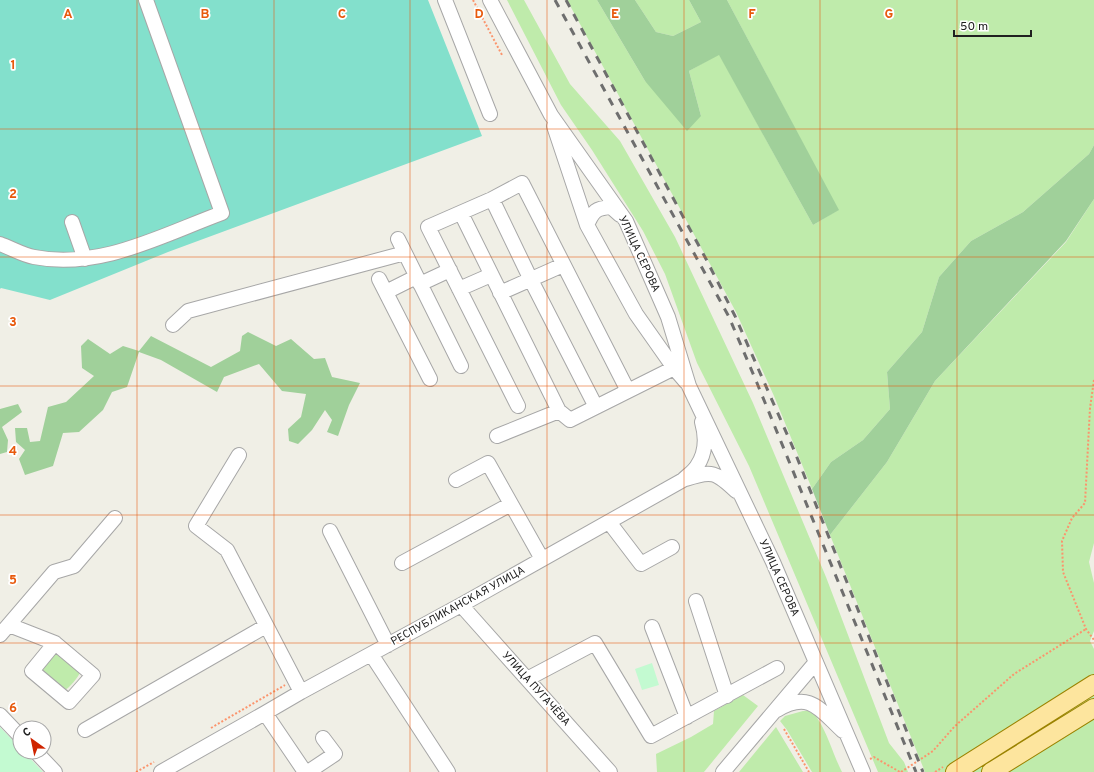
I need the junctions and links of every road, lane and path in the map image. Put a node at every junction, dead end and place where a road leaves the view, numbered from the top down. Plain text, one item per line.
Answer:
1 (146, 0) edge
2 (445, 0) edge
3 (473, 0) edge
4 (490, 0) edge
5 (502, 55) dead end
6 (490, 114) dead end
7 (551, 115) junction
8 (492, 199) junction
9 (461, 213) junction
10 (626, 221) junction
11 (72, 222) dead end
12 (587, 225) junction
13 (398, 239) dead end
14 (0, 244) edge
15 (404, 253) junction
16 (84, 259) junction
17 (563, 265) junction
18 (450, 270) junction
19 (491, 275) junction
20 (379, 279) dead end
21 (418, 280) junction
22 (531, 280) junction
23 (459, 288) junction
24 (386, 292) junction
25 (500, 293) junction
26 (173, 325) dead end
27 (461, 366) dead end
28 (674, 368) junction
29 (430, 379) dead end
30 (1094, 380) edge
31 (689, 386) junction
32 (628, 390) junction
33 (699, 405) junction
34 (518, 406) dead end
35 (596, 407) junction
36 (559, 411) junction
37 (497, 436) dead end
38 (239, 455) dead end
39 (724, 460) junction
40 (456, 480) dead end
41 (683, 480) junction
42 (742, 497) junction
43 (511, 504) junction
44 (115, 518) dead end
45 (609, 522) junction
46 (330, 531) dead end
47 (672, 546) dead end
48 (542, 559) junction
49 (402, 563) dead end
50 (696, 601) dead end
51 (461, 605) junction
52 (266, 626) junction
53 (652, 627) dead end
54 (1086, 629) junction
55 (5, 630) edge
56 (802, 631) junction
57 (1094, 640) edge
58 (56, 644) dead end
59 (388, 645) junction
60 (370, 654) junction
61 (816, 662) junction
62 (777, 668) dead end
63 (528, 679) junction
64 (1094, 684) edge
65 (298, 686) junction
66 (793, 688) junction
67 (727, 696) junction
68 (1094, 708) edge
69 (265, 713) junction
70 (772, 713) junction
71 (0, 715) edge
72 (687, 717) junction
73 (12, 728) edge
74 (784, 729) dead end
75 (85, 730) dead end
76 (205, 732) dead end
77 (847, 734) junction
78 (323, 738) dead end
79 (44, 760) edge
80 (159, 766) edge
81 (861, 768) edge
82 (444, 770) edge
83 (55, 772) edge
84 (136, 772) edge
85 (306, 772) edge
86 (610, 772) edge
87 (723, 772) edge
88 (809, 772) edge
89 (900, 772) edge
90 (955, 772) edge
91 (990, 772) edge

1 - 16 street
2 - 6 street
3 - 5 path
4 - 7 street, УЛИЦА СЕРОВА
7 - 10 street, УЛИЦА СЕРОВА
7 - 12 street, УЛИЦА СЕРОВА
8 - 9 street
8 - 17 street
8 - 22 street
9 - 18 street
9 - 19 street
10 - 12 street
10 - 31 street, УЛИЦА СЕРОВА
11 - 16 street
12 - 28 street, УЛИЦА СЕРОВА
13 - 15 street
14 - 16 street
15 - 21 street
15 - 26 street
17 - 22 street
17 - 32 street
18 - 21 street
18 - 23 street
19 - 23 street
19 - 25 street
20 - 24 street
21 - 24 street
21 - 27 street
22 - 25 street
22 - 35 street
23 - 34 street
24 - 29 street
25 - 36 street
28 - 31 street, УЛИЦА СЕРОВА
28 - 32 street
30 - 54 path
31 - 33 street, УЛИЦА СЕРОВА
32 - 35 street
33 - 39 street, УЛИЦА СЕРОВА
33 - 41 street, РЕСПУБЛИКАНСКАЯ УЛИЦА
35 - 36 street
36 - 37 street
38 - 52 street
39 - 41 street
39 - 42 street, УЛИЦА СЕРОВА
40 - 43 street
41 - 42 street
41 - 45 street, РЕСПУБЛИКАНСКАЯ УЛИЦА
42 - 56 street, УЛИЦА СЕРОВА
43 - 48 street
43 - 49 street
44 - 55 street
45 - 47 street
45 - 48 street, РЕСПУБЛИКАНСКАЯ УЛИЦА
46 - 59 street
48 - 51 street, РЕСПУБЛИКАНСКАЯ УЛИЦА
50 - 67 street
51 - 59 street, РЕСПУБЛИКАНСКАЯ УЛИЦА
51 - 63 street, УЛИЦА ПУГАЧЁВА
52 - 65 street
52 - 75 street
53 - 72 street
54 - 57 path
54 - 89 path
55 - 58 street
56 - 61 street, УЛИЦА СЕРОВА
56 - 66 street
59 - 60 street, РЕСПУБЛИКАНСКАЯ УЛИЦА
60 - 65 street, РЕСПУБЛИКАНСКАЯ УЛИЦА
60 - 82 street
61 - 66 street
61 - 77 street, УЛИЦА СЕРОВА
62 - 67 street
63 - 72 street
63 - 86 street, УЛИЦА ПУГАЧЁВА
64 - 90 main road
65 - 69 street, РЕСПУБЛИКАНСКАЯ УЛИЦА
65 - 76 path
66 - 70 street
67 - 72 street
68 - 91 main road
69 - 80 street, РЕСПУБЛИКАНСКАЯ УЛИЦА
69 - 85 street
70 - 77 street
70 - 87 street
71 - 73 street
74 - 88 path
77 - 81 street, УЛИЦА СЕРОВА
78 - 85 street
79 - 83 street
80 - 84 path
81 - 89 path

